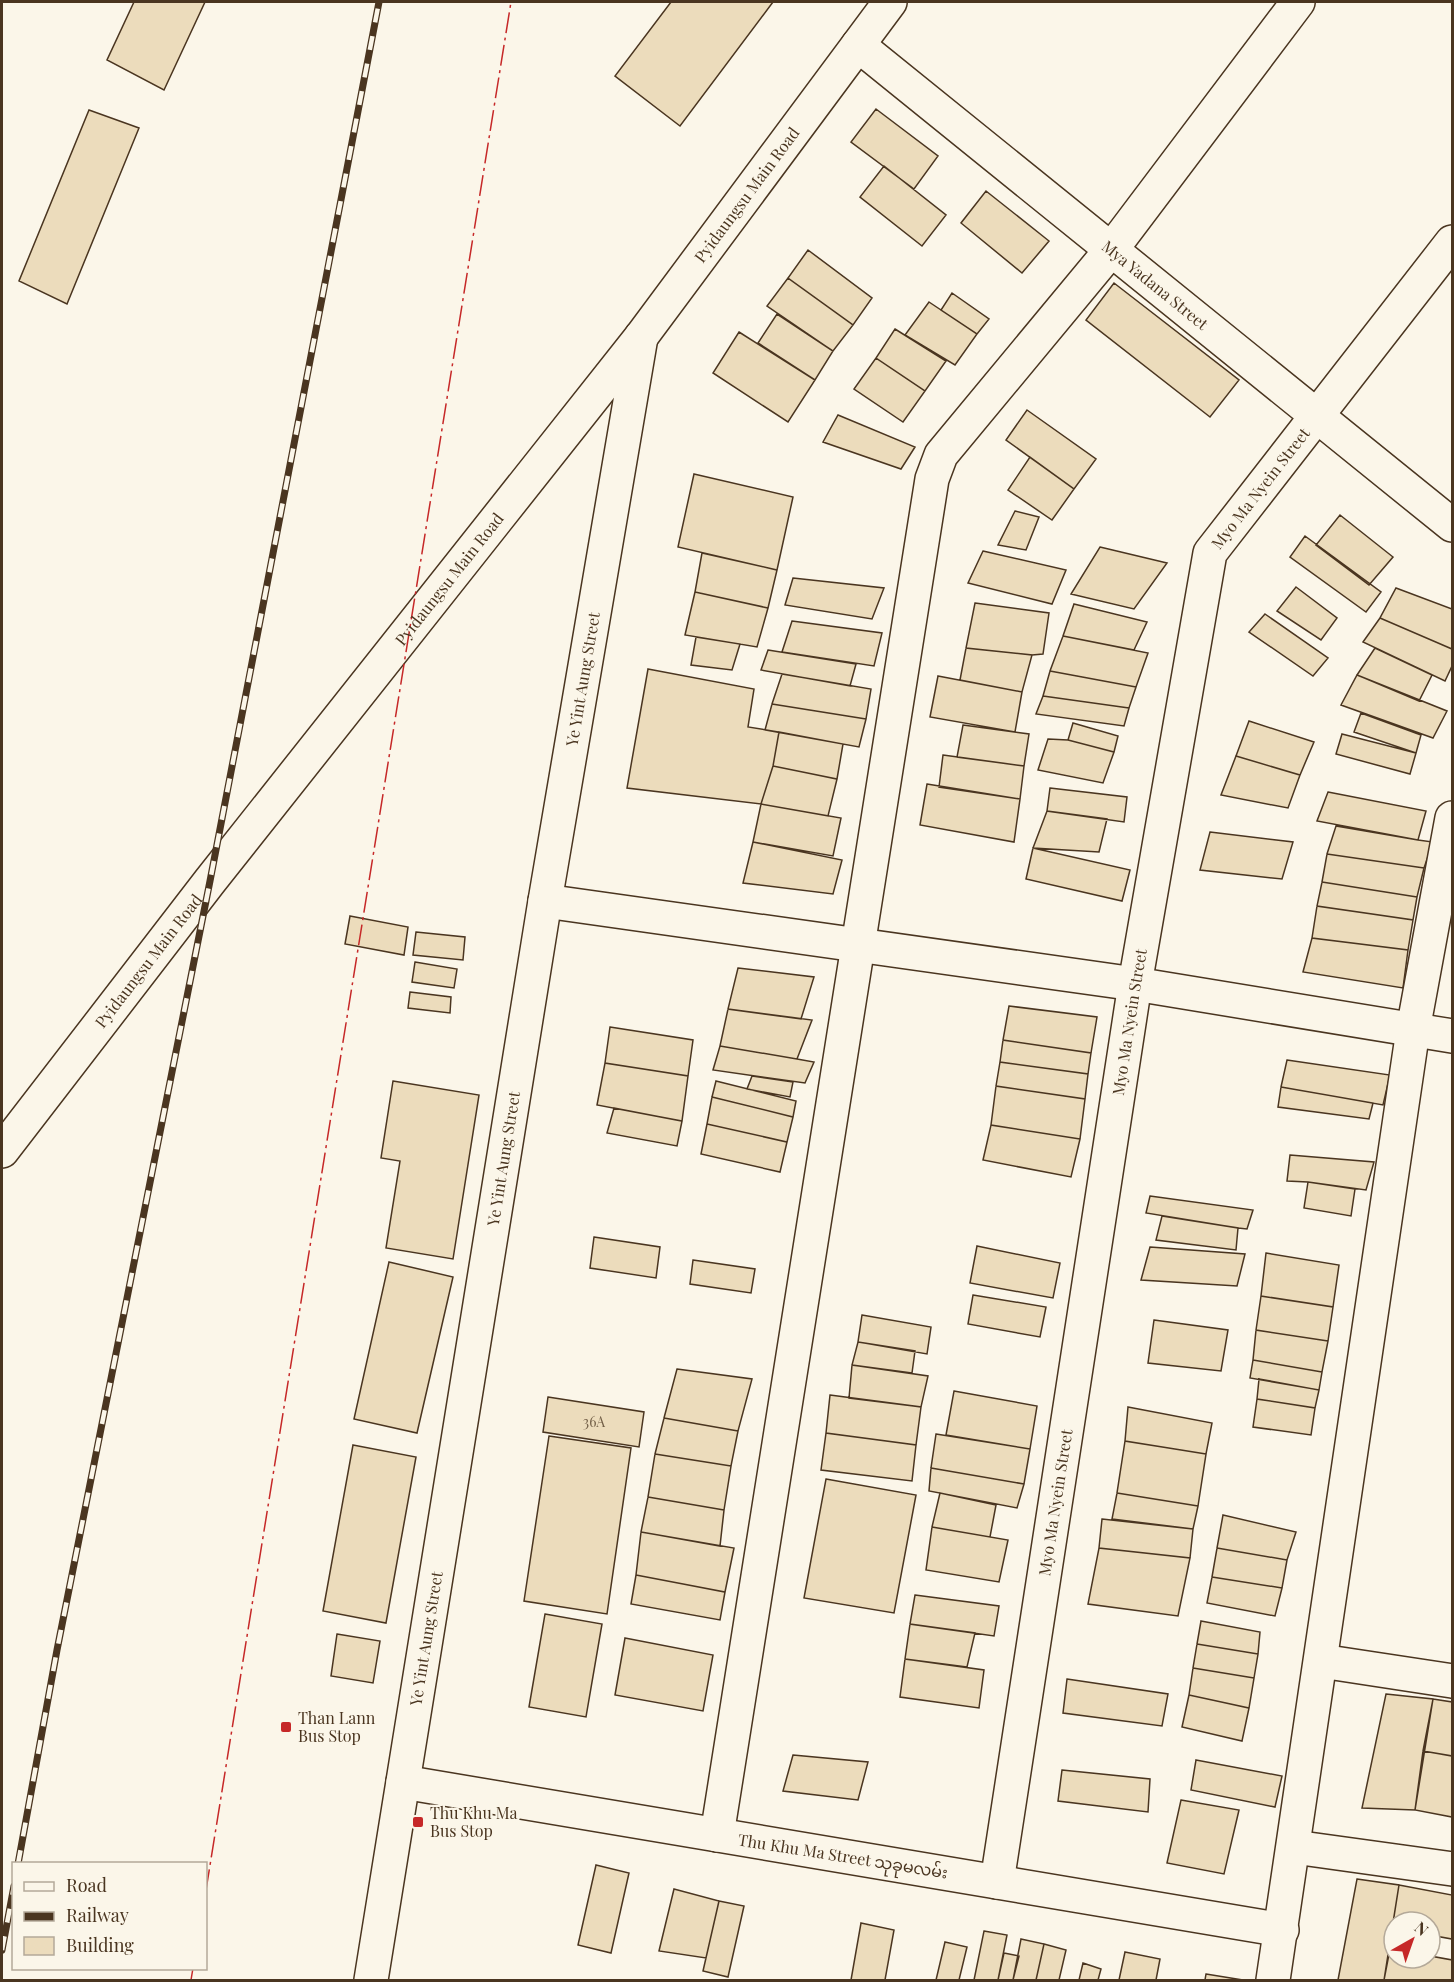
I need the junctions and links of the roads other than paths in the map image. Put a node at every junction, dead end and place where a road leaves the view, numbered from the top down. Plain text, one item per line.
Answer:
1 (890, 2) edge
2 (1298, 2) edge
3 (858, 45) junction
4 (1452, 242) edge
5 (1111, 250) junction
6 (641, 336) junction
7 (1318, 417) junction
8 (1452, 525) edge
9 (1452, 818) edge
10 (544, 901) junction
11 (858, 945) junction
12 (1135, 984) junction
13 (1413, 1030) junction
14 (1452, 1036) edge
15 (2, 1151) edge
16 (1321, 1662) junction
17 (1452, 1681) edge
18 (403, 1782) junction
19 (717, 1835) junction
20 (1294, 1847) junction
21 (1452, 1869) edge
22 (997, 1882) junction
23 (1282, 1930) junction
24 (371, 1980) edge
25 (1273, 1980) edge

1 - 3 street, Pyidaungsu Main Road
2 - 5 street
3 - 5 street, Mya Yadana Street
3 - 6 street, Pyidaungsu Main Road
4 - 7 street, Myo Ma Nyein Street
5 - 7 street, Mya Yadana Street
5 - 11 street
6 - 10 street, Ye Yint Aung Street
6 - 15 street, Pyidaungsu Main Road
7 - 8 street, Mya Yadana Street
7 - 12 street, Myo Ma Nyein Street
9 - 13 street
10 - 11 street
10 - 18 street, Ye Yint Aung Street
11 - 12 street
11 - 19 street
12 - 13 street
12 - 22 street, Myo Ma Nyein Street
13 - 14 street
13 - 16 street
16 - 17 street
16 - 20 street
18 - 19 street, Thu Khu Ma Street သုခုမလမ်း
18 - 24 street, Ye Yint Aung Street
19 - 22 street, Thu Khu Ma Street သုခုမလမ်း
20 - 21 street
20 - 23 street
22 - 23 street, Thu Khu Ma Street သုခုမလမ်း
23 - 25 street

